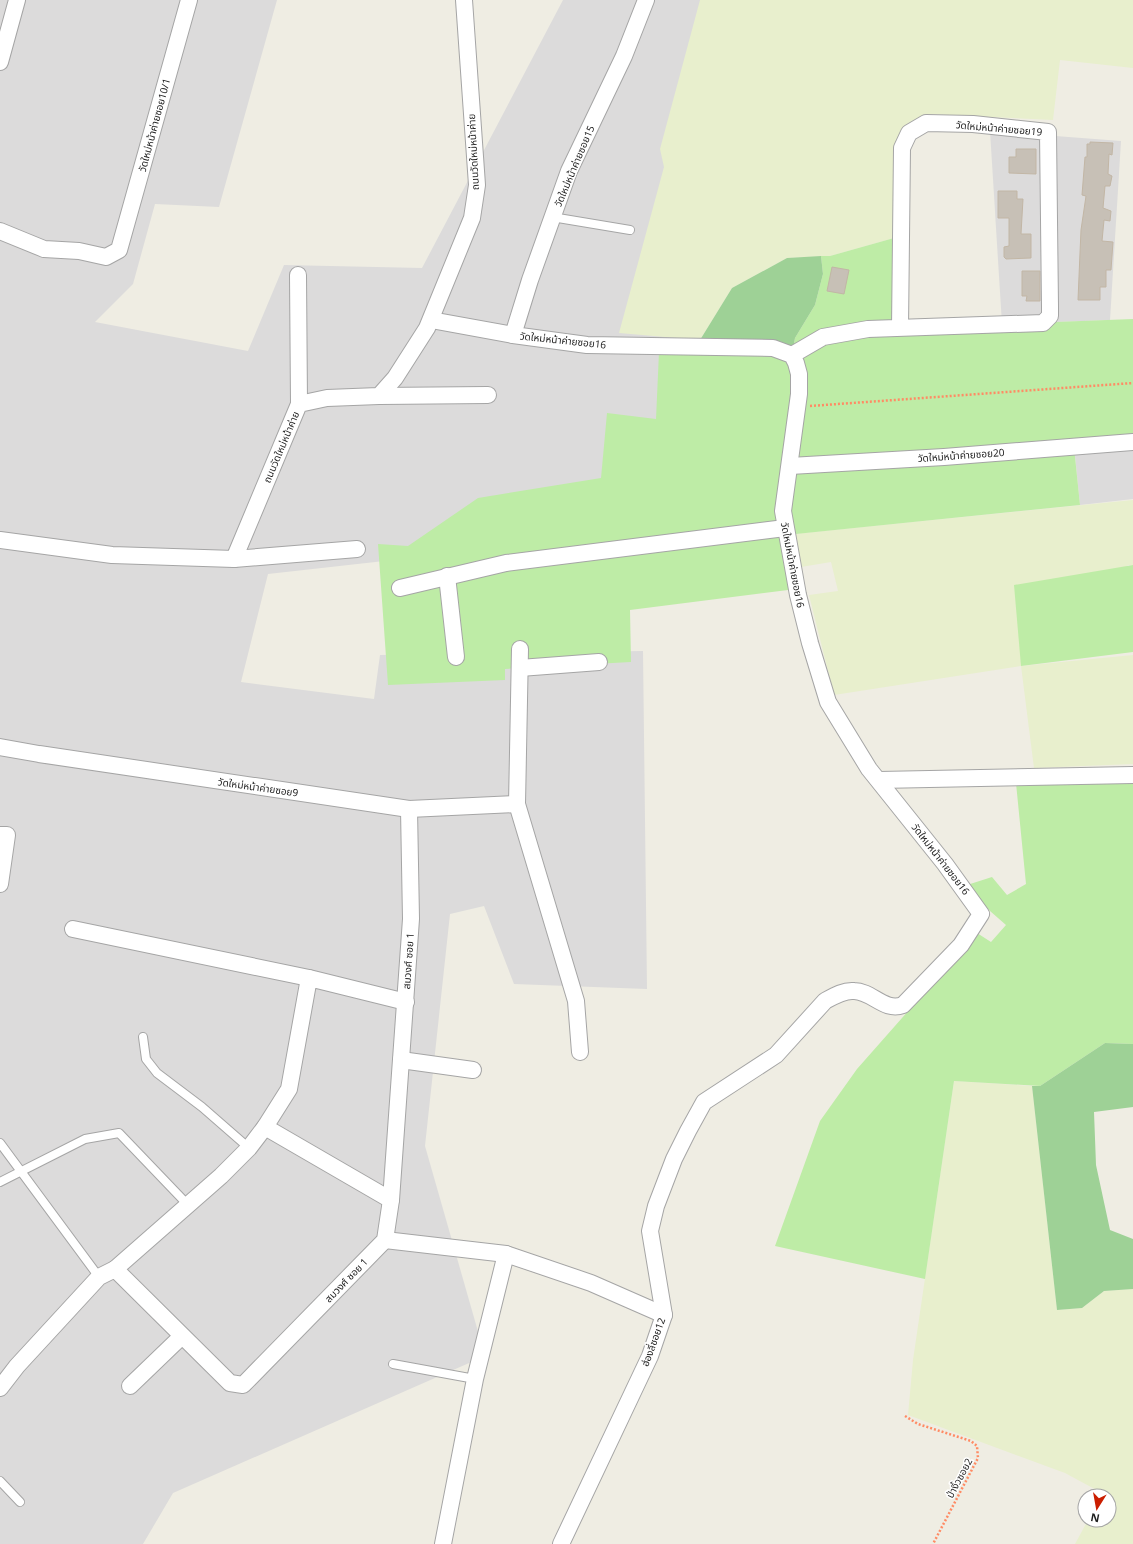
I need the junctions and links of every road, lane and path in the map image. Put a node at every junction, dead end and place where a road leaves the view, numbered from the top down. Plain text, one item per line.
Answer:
1 (17, 0) edge
2 (189, 0) edge
3 (464, 0) edge
4 (646, 0) edge
5 (1, 53) edge
6 (552, 217) junction
7 (630, 230) dead end
8 (0, 231) edge
9 (298, 275) dead end
10 (431, 320) junction
11 (900, 328) junction
12 (513, 335) junction
13 (792, 355) junction
14 (1133, 383) edge
15 (488, 395) dead end
16 (379, 396) junction
17 (299, 404) junction
18 (797, 407) junction
19 (1133, 442) edge
20 (790, 466) junction
21 (785, 528) junction
22 (0, 540) edge
23 (358, 549) dead end
24 (234, 559) junction
25 (448, 576) junction
26 (400, 588) dead end
27 (520, 649) dead end
28 (456, 657) dead end
29 (600, 662) dead end
30 (520, 668) junction
31 (0, 747) edge
32 (1133, 775) edge
33 (879, 780) junction
34 (517, 804) junction
35 (409, 809) junction
36 (0, 835) edge
37 (0, 884) edge
38 (73, 929) dead end
39 (309, 978) junction
40 (854, 991) joint
41 (406, 1002) junction
42 (143, 1037) dead end
43 (580, 1052) dead end
44 (401, 1060) junction
45 (473, 1070) dead end
46 (265, 1127) junction
47 (0, 1143) edge
48 (249, 1148) junction
49 (21, 1173) junction
50 (0, 1182) edge
51 (391, 1200) junction
52 (188, 1205) junction
53 (385, 1240) junction
54 (506, 1254) junction
55 (114, 1269) junction
56 (100, 1277) junction
57 (664, 1315) junction
58 (182, 1336) junction
59 (393, 1364) dead end
60 (474, 1379) junction
61 (130, 1386) dead end
62 (0, 1388) edge
63 (905, 1416) dead end
64 (0, 1480) edge
65 (20, 1502) dead end
66 (443, 1544) edge
67 (561, 1544) edge
68 (933, 1544) edge

1 - 5 street
2 - 8 street, วัดใหม่หน้าค่ายซอย10/1
3 - 10 street, ถนนวัดใหม่หน้าค่าย
4 - 6 street, วัดใหม่หน้าค่ายซอย15
6 - 7 lane
6 - 12 street, วัดใหม่หน้าค่ายซอย15
9 - 17 street
10 - 12 street, วัดใหม่หน้าค่ายซอย16
10 - 16 street, ถนนวัดใหม่หน้าค่าย
11 - 11 street, วัดใหม่หน้าค่ายซอย19
11 - 13 street, วัดใหม่หน้าค่ายซอย19
12 - 13 street, วัดใหม่หน้าค่ายซอย16
13 - 18 street, วัดใหม่หน้าค่ายซอย16
14 - 18 path
15 - 16 street
16 - 17 street, ถนนวัดใหม่หน้าค่าย
17 - 24 street, ถนนวัดใหม่หน้าค่าย
18 - 20 street, วัดใหม่หน้าค่ายซอย16
19 - 20 street, วัดใหม่หน้าค่ายซอย20
20 - 21 street, วัดใหม่หน้าค่ายซอย16
21 - 25 street
21 - 33 street, วัดใหม่หน้าค่ายซอย16
22 - 24 street
23 - 24 street
25 - 26 street
25 - 28 street
27 - 30 street
29 - 30 street
30 - 34 street
31 - 35 street, วัดใหม่หน้าค่ายซอย9
32 - 33 street
33 - 40 street, วัดใหม่หน้าค่ายซอย16
34 - 35 street, วัดใหม่หน้าค่ายซอย9
34 - 43 street
35 - 41 street, สมวงศ์ ซอย 1
36 - 37 street
38 - 39 street
39 - 41 street
39 - 46 street
40 - 57 street, ฮ่องลี่ซอย12
41 - 44 street, สมวงศ์ ซอย 1
42 - 48 lane
44 - 45 street
44 - 51 street, สมวงศ์ ซอย 1
46 - 48 street
46 - 51 street
47 - 49 lane
48 - 52 street
49 - 50 lane
49 - 52 lane
49 - 56 lane
51 - 53 street, สมวงศ์ ซอย 1
52 - 55 street
53 - 54 street
53 - 58 street, สมวงศ์ ซอย 1
54 - 57 street
54 - 60 street
55 - 56 street
55 - 58 street, สมวงศ์ ซอย 1
56 - 62 street
57 - 67 street, ฮ่องลี่ซอย12
58 - 61 street
59 - 60 lane
60 - 66 street
63 - 68 path, ป่างิ้วซอย2
64 - 65 lane

